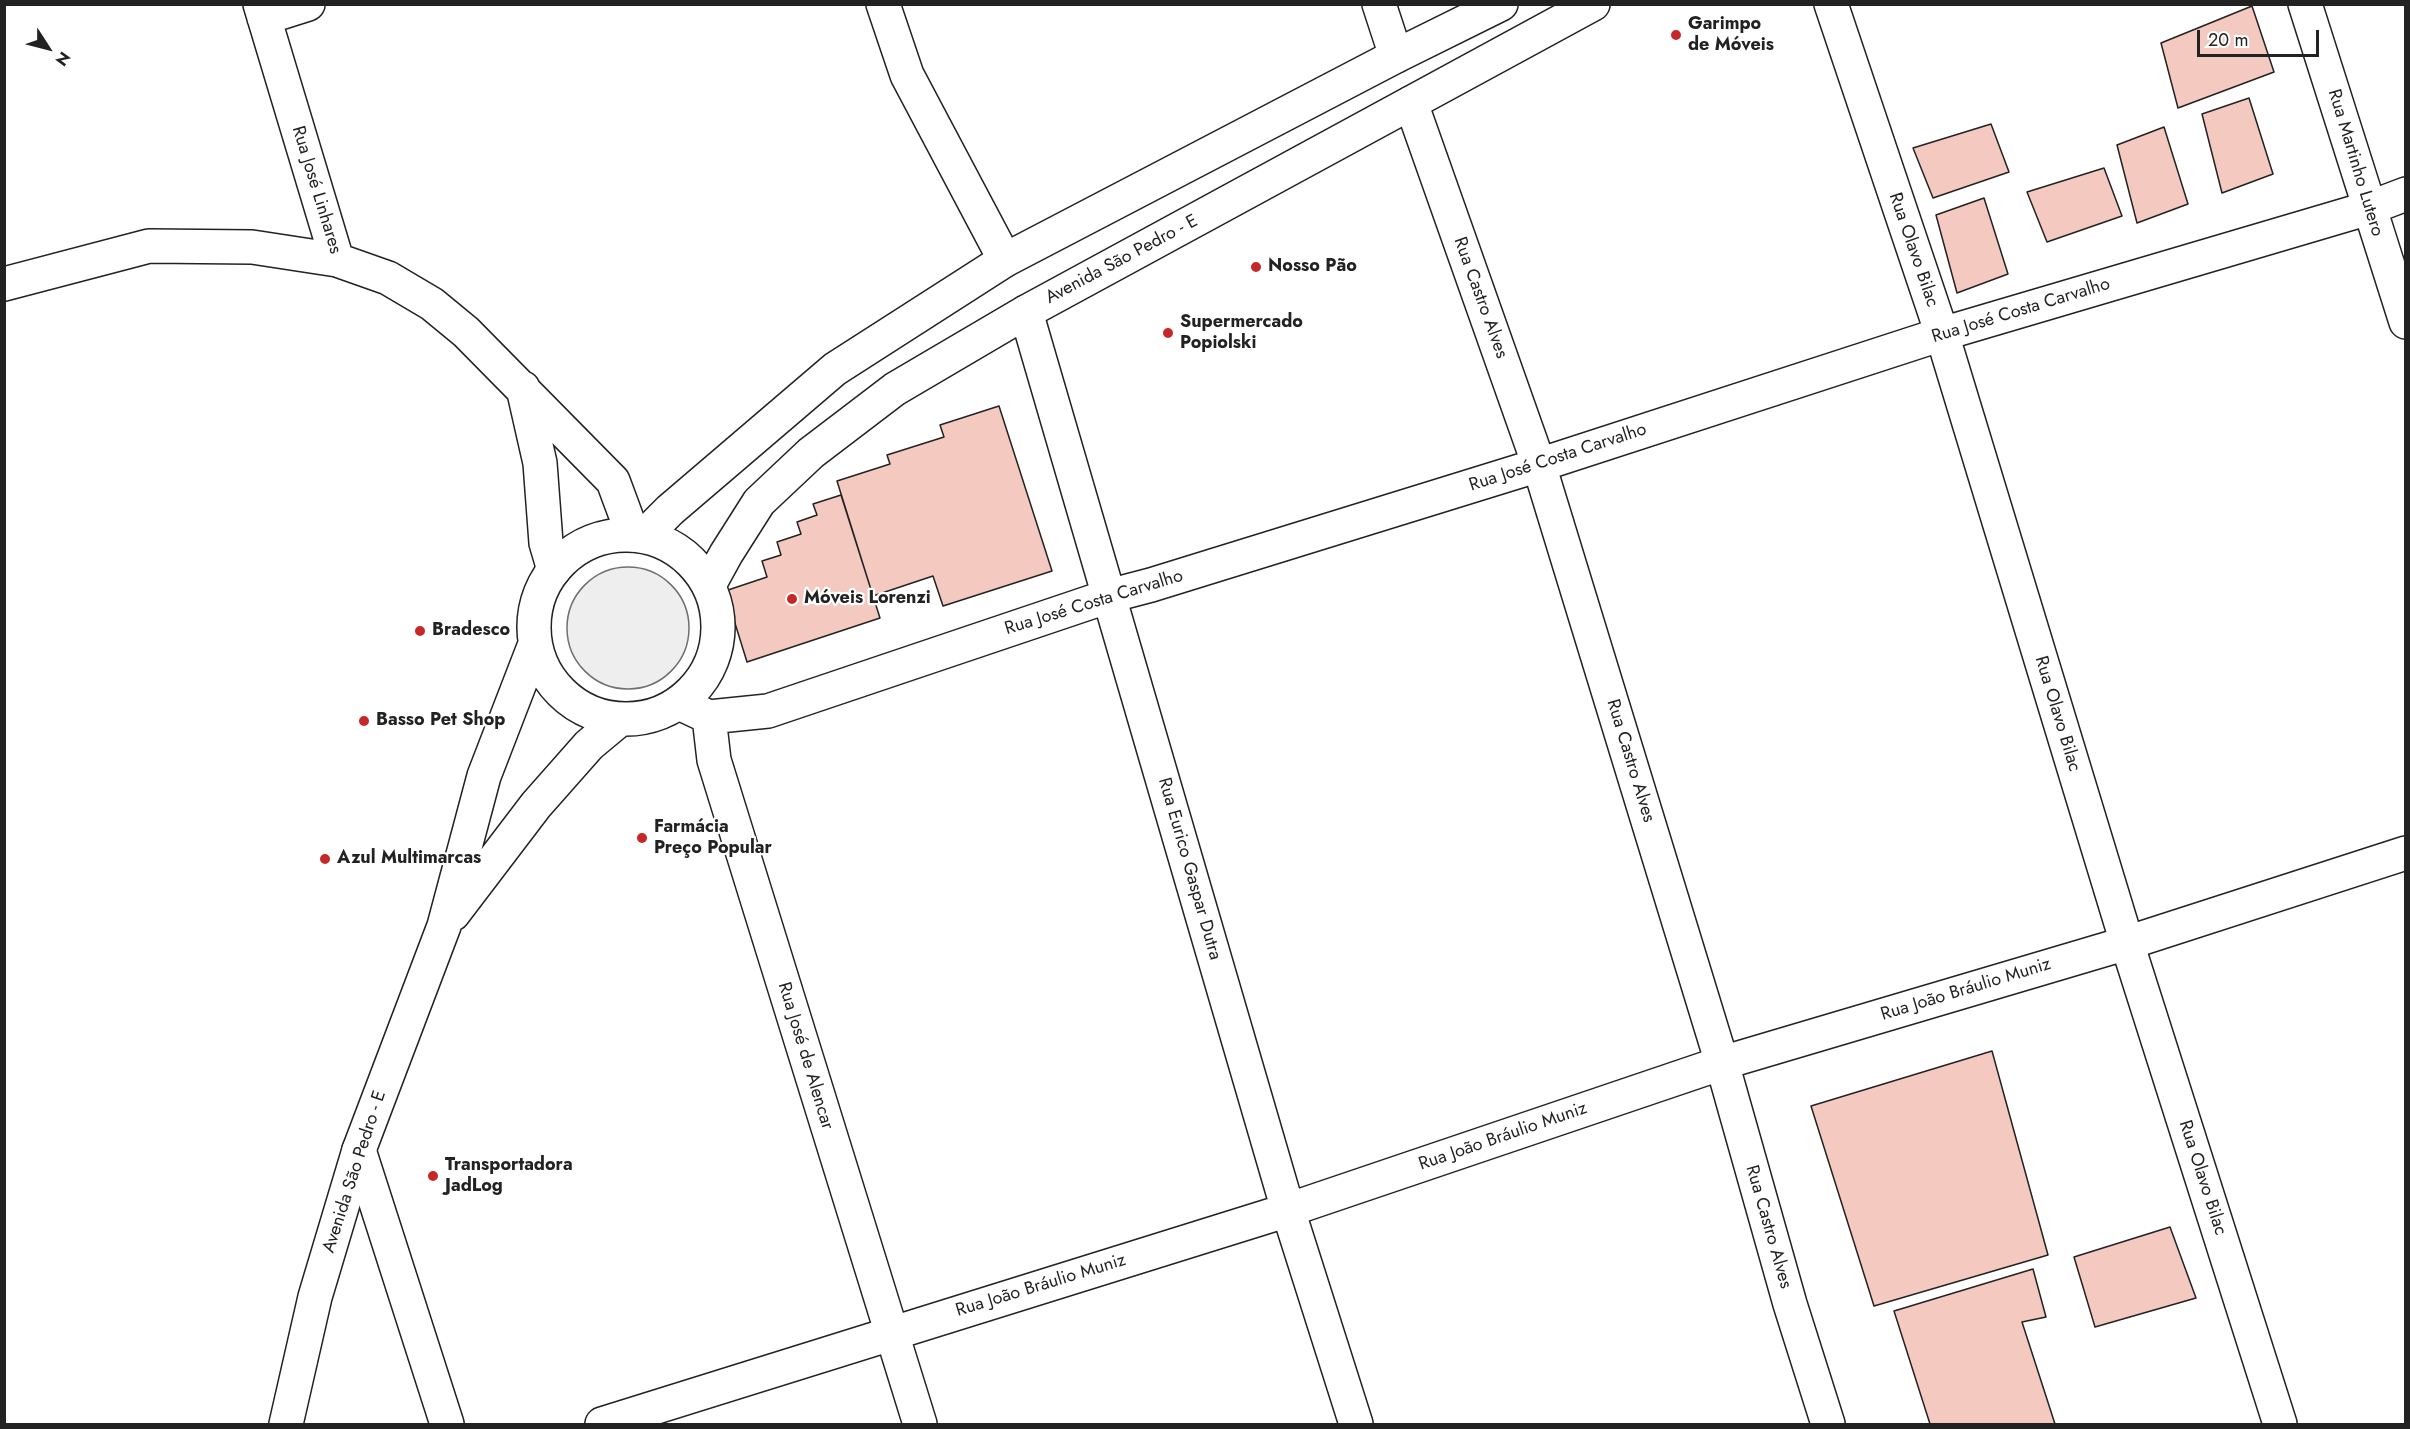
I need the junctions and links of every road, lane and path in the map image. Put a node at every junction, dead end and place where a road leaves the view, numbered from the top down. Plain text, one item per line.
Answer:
1 (308, 4) edge
2 (883, 4) edge
3 (1379, 4) edge
4 (1501, 4) edge
5 (1593, 4) edge
6 (1831, 4) edge
7 (2305, 4) edge
8 (262, 11) edge
9 (1396, 56) junction
10 (1411, 104) junction
11 (2406, 194) edge
12 (2369, 208) junction
13 (337, 260) junction
14 (1005, 260) junction
15 (4, 284) edge
16 (1026, 312) junction
17 (2406, 322) edge
18 (1942, 334) junction
19 (523, 388) junction
20 (1539, 465) junction
21 (638, 536) junction
22 (554, 570) junction
23 (709, 585) junction
24 (1109, 596) junction
25 (535, 644) junction
26 (679, 703) junction
27 (709, 717) junction
28 (619, 720) junction
29 (2406, 853) edge
30 (444, 926) junction
31 (2127, 943) junction
32 (1722, 1064) junction
33 (359, 1150) junction
34 (1288, 1210) junction
35 (891, 1333) junction
36 (286, 1425) edge
37 (447, 1425) edge
38 (602, 1425) edge
39 (920, 1425) edge
40 (1356, 1425) edge
41 (1828, 1425) edge
42 (2280, 1425) edge

1 - 8 street
2 - 14 street
3 - 9 street
4 - 9 street
5 - 10 street, Avenida São Pedro - E
6 - 18 street, Rua Olavo Bilac
7 - 12 street, Rua Martinho Lutero
8 - 13 street, Rua José Linhares
9 - 14 street
10 - 16 street, Avenida São Pedro - E
10 - 20 street, Rua Castro Alves
11 - 12 street, Rua José Costa Carvalho
12 - 17 street, Rua Martinho Lutero
12 - 18 street, Rua José Costa Carvalho
13 - 15 street
13 - 19 street, Rua José Linhares
14 - 21 street
16 - 23 street, Avenida São Pedro - E
16 - 24 street, Rua Eurico Gaspar Dutra
18 - 20 street, Rua José Costa Carvalho
18 - 31 street, Rua Olavo Bilac
19 - 21 street, Rua José Linhares
19 - 22 street
20 - 24 street, Rua José Costa Carvalho
20 - 32 street, Rua Castro Alves
21 - 22 street
21 - 23 street
22 - 25 street
23 - 26 street
24 - 27 street, Rua José Costa Carvalho
24 - 34 street, Rua Eurico Gaspar Dutra
25 - 28 street
25 - 30 street, Avenida São Pedro - E
26 - 27 street
26 - 28 street
27 - 35 street, Rua José de Alencar
28 - 30 street, Avenida São Pedro - E
29 - 31 street, Rua João Bráulio Muniz
30 - 33 street, Avenida São Pedro - E
31 - 32 street, Rua João Bráulio Muniz
31 - 42 street, Rua Olavo Bilac
32 - 34 street, Rua João Bráulio Muniz
32 - 41 street, Rua Castro Alves
33 - 36 street, Avenida São Pedro - E
33 - 37 street
34 - 35 street, Rua João Bráulio Muniz
34 - 40 street, Rua Eurico Gaspar Dutra
35 - 38 street, Rua João Bráulio Muniz
35 - 39 street, Rua José de Alencar

